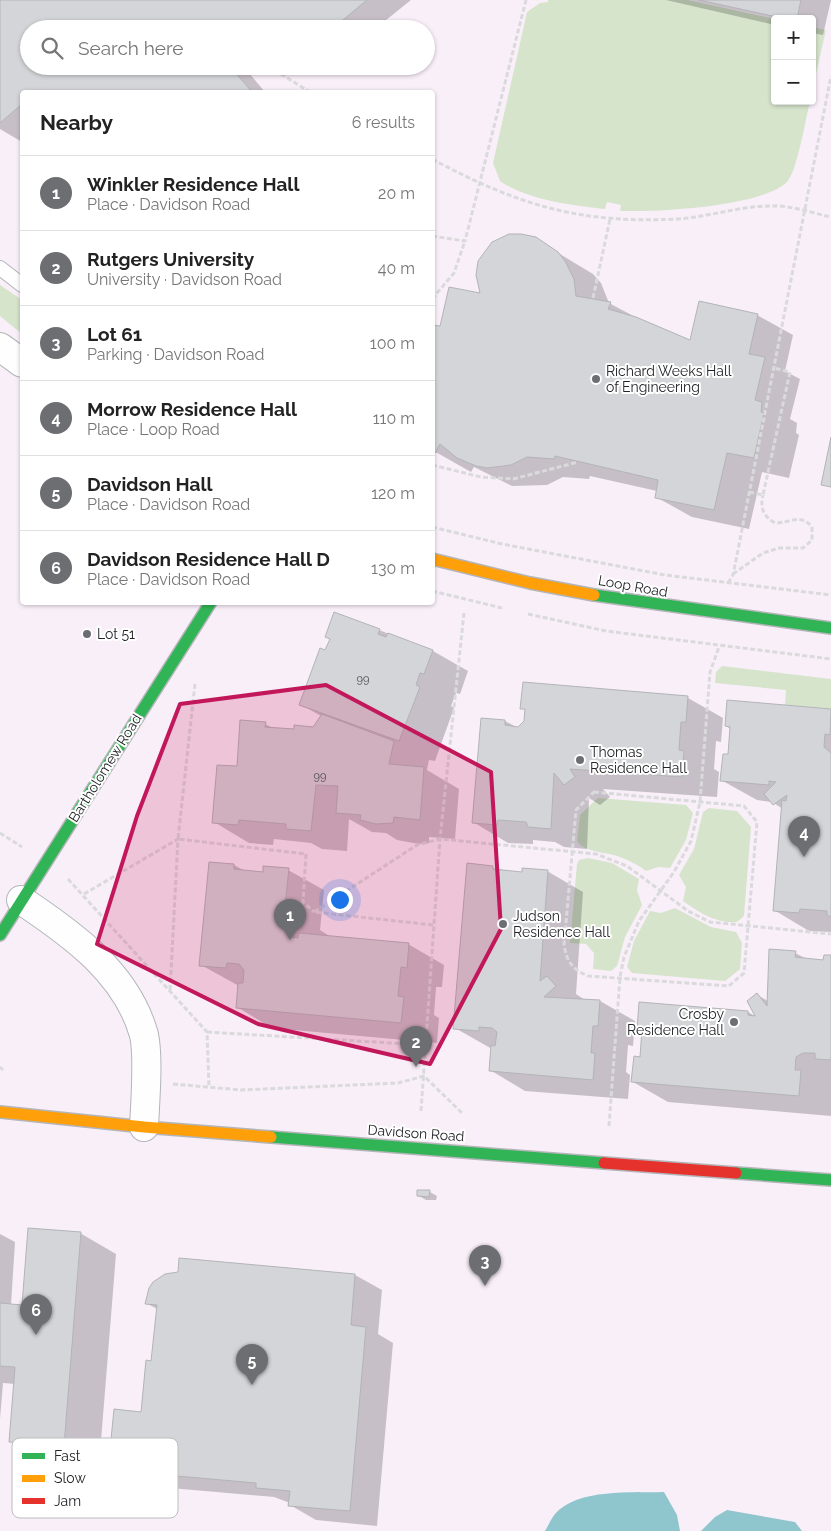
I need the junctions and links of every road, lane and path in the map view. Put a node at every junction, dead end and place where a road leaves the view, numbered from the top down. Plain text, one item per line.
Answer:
1 (526, 0) edge
2 (283, 75) edge
3 (831, 76) edge
4 (307, 90) edge
5 (435, 161) edge
6 (481, 185) junction
7 (805, 211) junction
8 (831, 217) edge
9 (610, 219) junction
10 (435, 236) edge
11 (465, 241) junction
12 (0, 268) edge
13 (20, 283) edge
14 (435, 295) edge
15 (593, 298) dead end
16 (0, 347) edge
17 (20, 362) edge
18 (774, 368) junction
19 (578, 462) dead end
20 (435, 466) edge
21 (749, 492) junction
22 (763, 495) junction
23 (435, 528) edge
24 (435, 560) edge
25 (733, 575) junction
26 (728, 583) junction
27 (831, 595) edge
28 (209, 605) edge
29 (464, 613) dead end
30 (831, 628) edge
31 (719, 647) dead end
32 (195, 684) dead end
33 (700, 802) junction
34 (0, 833) edge
35 (178, 839) junction
36 (440, 839) junction
37 (29, 851) dead end
38 (572, 851) junction
39 (66, 877) dead end
40 (660, 890) junction
41 (84, 894) junction
42 (21, 900) junction
43 (314, 912) junction
44 (433, 925) junction
45 (748, 927) junction
46 (831, 934) edge
47 (0, 935) edge
48 (620, 977) junction
49 (170, 992) junction
50 (207, 1032) junction
51 (425, 1045) junction
52 (424, 1076) junction
53 (167, 1083) dead end
54 (209, 1087) junction
55 (420, 1111) dead end
56 (0, 1112) edge
57 (462, 1113) dead end
58 (609, 1126) dead end
59 (144, 1127) junction
60 (831, 1180) edge

1 - 6 path
2 - 4 path
3 - 7 path
5 - 6 path
6 - 9 path
6 - 11 path
7 - 8 path
7 - 9 path
7 - 18 path
9 - 15 path
10 - 11 path
11 - 14 path
12 - 13 lane
16 - 17 street
18 - 21 path
18 - 22 path
19 - 20 path
21 - 22 path
21 - 25 path
22 - 25 path
23 - 26 path
24 - 30 street, Loop Road
25 - 26 path
26 - 27 path
28 - 42 street, Bartholomew Road
29 - 36 path
31 - 33 path
32 - 35 path
33 - 38 path
33 - 40 path
33 - 45 path
34 - 37 path
35 - 41 path
35 - 43 path
35 - 49 path
36 - 38 path
36 - 43 path
36 - 44 path
38 - 40 path
38 - 48 path
39 - 41 path
40 - 45 path
40 - 48 path
41 - 49 path
42 - 47 street, Bartholomew Road
42 - 59 street
43 - 44 path
44 - 51 path
45 - 46 path
45 - 48 path
48 - 58 path
49 - 50 path
50 - 51 path
50 - 54 path
51 - 52 path
52 - 54 path
52 - 55 path
52 - 57 path
53 - 54 path
56 - 59 street, Davidson Road
59 - 60 street, Davidson Road

